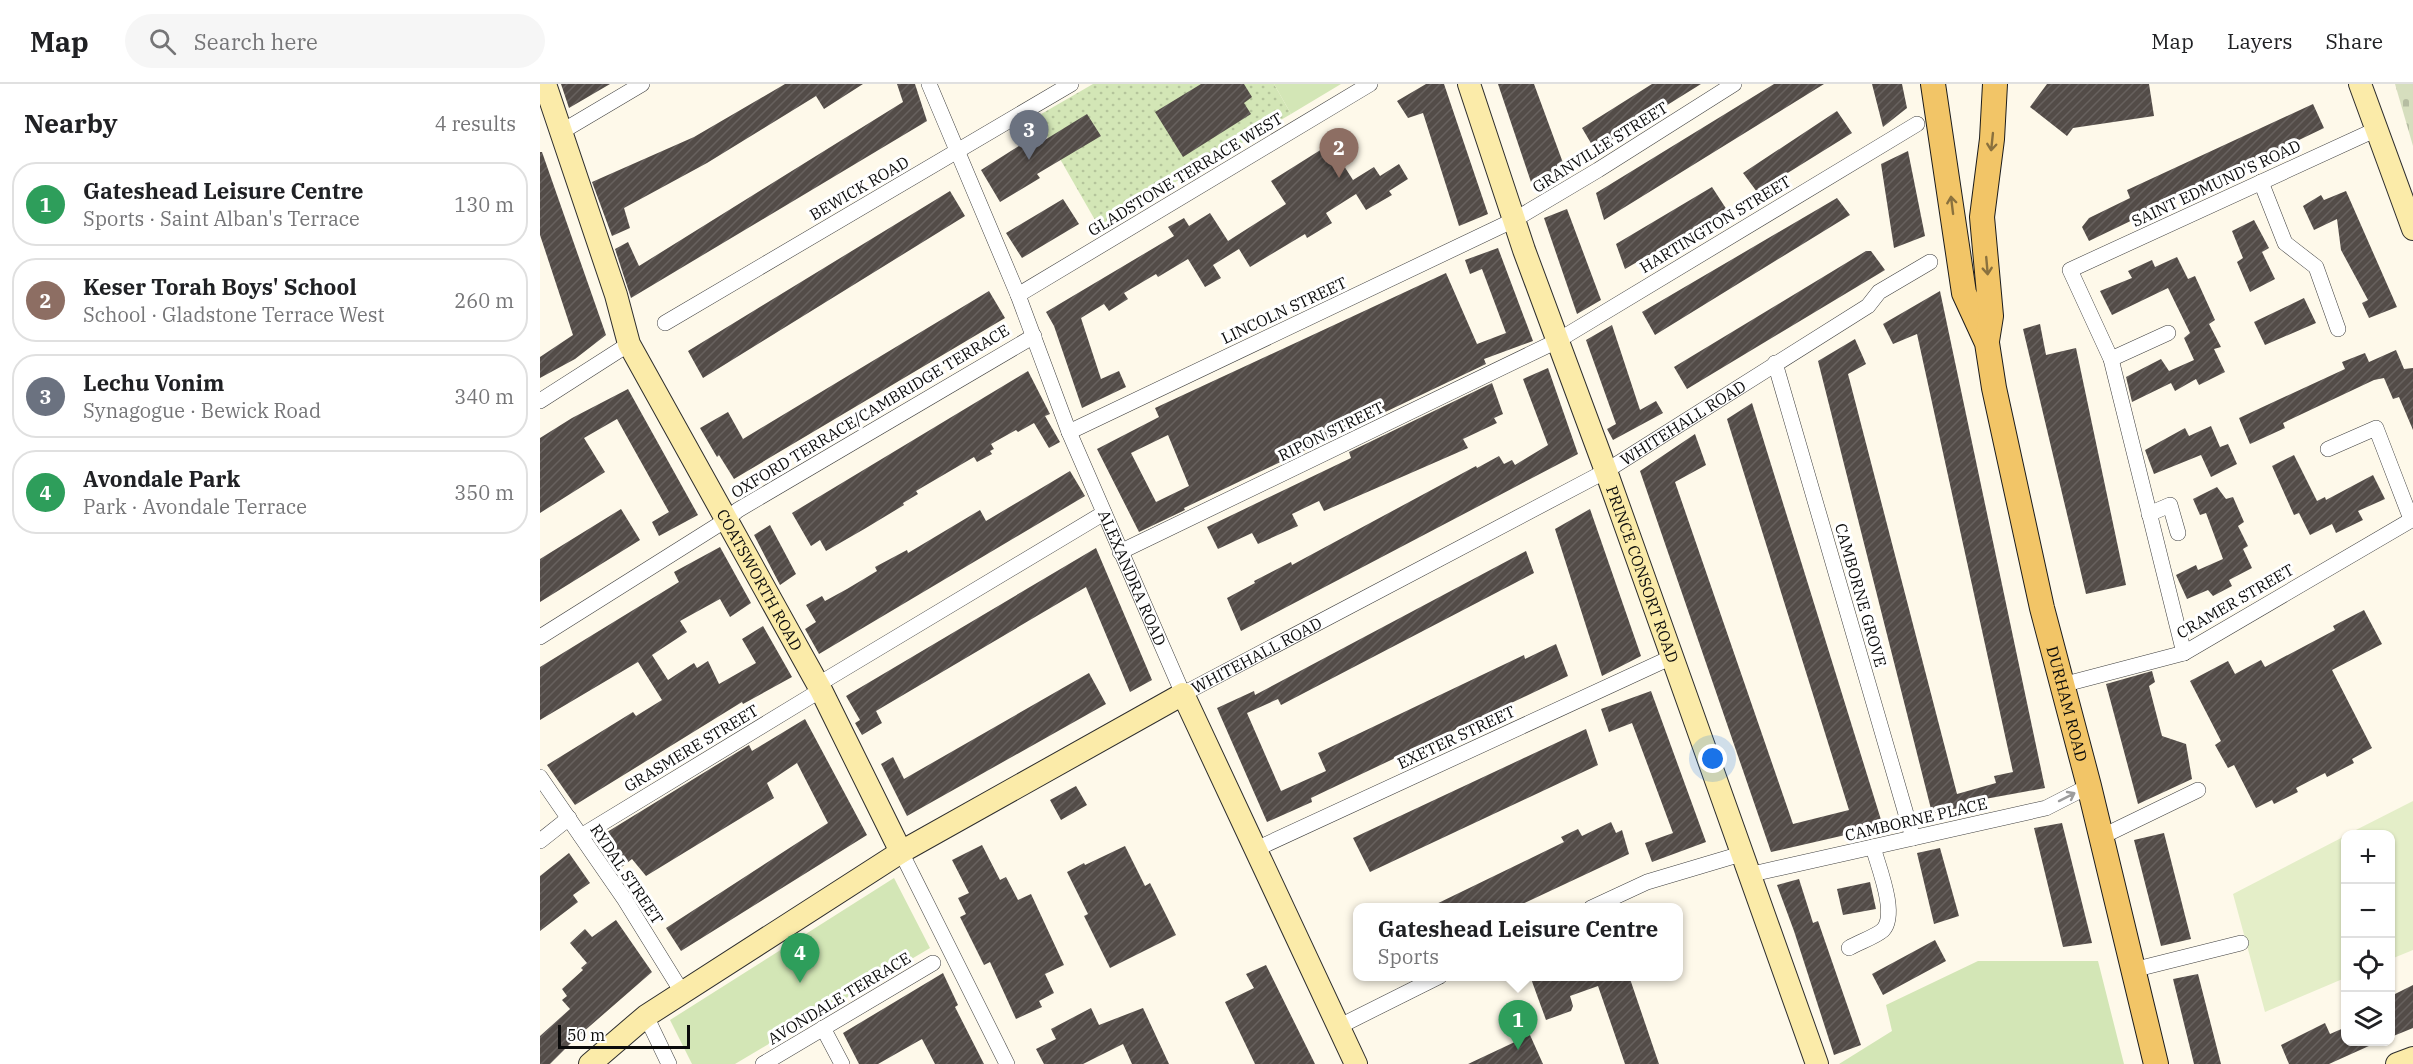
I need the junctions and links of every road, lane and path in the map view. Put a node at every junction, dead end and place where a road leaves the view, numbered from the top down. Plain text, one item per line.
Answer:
1 (544, 84) edge
2 (642, 84) edge
3 (928, 84) edge
4 (1071, 84) edge
5 (1370, 84) edge
6 (1469, 84) edge
7 (1734, 84) edge
8 (1933, 84) edge
9 (1995, 84) edge
10 (2360, 84) edge
11 (1917, 124) dead end
12 (2377, 129) junction
13 (561, 132) junction
14 (956, 151) junction
15 (2261, 182) junction
16 (1514, 220) junction
17 (2413, 229) edge
18 (1930, 262) dead end
19 (1018, 295) junction
20 (665, 323) dead end
21 (2338, 329) dead end
22 (2168, 333) dead end
23 (1034, 336) junction
24 (1557, 341) junction
25 (1987, 343) junction
26 (629, 344) junction
27 (2111, 359) junction
28 (1775, 363) junction
29 (540, 401) edge
30 (1069, 432) junction
31 (2328, 449) dead end
32 (1606, 471) junction
33 (1104, 513) junction
34 (2149, 514) junction
35 (2412, 519) edge
36 (726, 520) junction
37 (2178, 533) dead end
38 (1120, 552) junction
39 (540, 637) edge
40 (2184, 653) junction
41 (1672, 657) junction
42 (2062, 685) junction
43 (819, 687) junction
44 (1183, 693) junction
45 (540, 777) edge
46 (2089, 786) junction
47 (2198, 790) dead end
48 (568, 818) junction
49 (581, 836) junction
50 (2101, 837) junction
51 (1913, 838) junction
52 (540, 841) edge
53 (1873, 847) junction
54 (1254, 850) junction
55 (901, 852) junction
56 (1745, 864) junction
57 (1602, 903) edge
58 (2241, 943) dead end
59 (1849, 948) dead end
60 (933, 963) dead end
61 (2133, 970) junction
62 (1430, 981) edge
63 (682, 992) junction
64 (646, 1016) junction
65 (1338, 1027) junction
66 (823, 1028) junction
67 (2413, 1058) edge
68 (590, 1064) edge
69 (669, 1064) edge
70 (763, 1064) edge
71 (842, 1064) edge
72 (1007, 1064) edge
73 (1356, 1064) edge
74 (1817, 1064) edge
75 (2156, 1064) edge
76 (2397, 1064) edge

1 - 13 street, COATSWORTH ROAD
2 - 13 street
3 - 14 street, ALEXANDRA ROAD
4 - 14 street, BEWICK ROAD
5 - 19 street, GLADSTONE TERRACE WEST
6 - 16 street, PRINCE CONSORT ROAD
7 - 16 street, GRANVILLE STREET
25 -> 8 main road
9 -> 25 main road
10 - 12 street
11 - 24 street, HARTINGTON STREET
12 - 15 street, SAINT EDMUND'S ROAD
12 - 17 street
13 - 26 street, COATSWORTH ROAD
14 - 19 street, ALEXANDRA ROAD
14 - 20 street, BEWICK ROAD
15 - 21 street
15 - 27 street, SAINT EDMUND'S ROAD
16 - 24 street, PRINCE CONSORT ROAD
16 - 30 street, LINCOLN STREET
18 - 28 street, WHITEHALL ROAD
19 - 23 street, ALEXANDRA ROAD
22 - 27 street
23 - 30 street, ALEXANDRA ROAD
23 - 36 street, OXFORD TERRACE/CAMBRIDGE TERRACE
24 - 32 street, PRINCE CONSORT ROAD
24 - 38 street, RIPON STREET
25 - 42 main road, DURHAM ROAD
26 - 29 street
26 - 36 street, COATSWORTH ROAD
27 - 34 street
28 - 32 street, WHITEHALL ROAD
28 - 51 street, CAMBORNE GROVE
30 - 33 street, ALEXANDRA ROAD
31 - 35 street
32 - 41 street, PRINCE CONSORT ROAD
32 - 44 street, WHITEHALL ROAD
33 - 38 street, ALEXANDRA ROAD
33 - 43 street, GRASMERE STREET
34 - 37 street
34 - 40 street
35 - 40 street, CRAMER STREET
36 - 39 street, OXFORD TERRACE/CAMBRIDGE TERRACE
36 - 43 street, COATSWORTH ROAD
38 - 44 street, ALEXANDRA ROAD
40 - 42 street, CRAMER STREET
41 - 54 street, EXETER STREET
41 - 56 street, PRINCE CONSORT ROAD
42 - 46 main road, DURHAM ROAD
43 - 49 street, GRASMERE STREET
43 - 55 street, COATSWORTH ROAD
44 - 54 street, ALEXANDRA ROAD
44 - 55 street, WHITEHALL ROAD
45 - 48 street, RYDAL STREET
46 - 50 main road, DURHAM ROAD
51 -> 46 street, CAMBORNE PLACE
47 - 50 street
48 - 49 street, RYDAL STREET
48 - 52 street
49 - 63 street, RYDAL STREET
50 - 61 main road, DURHAM ROAD
51 - 53 street, CAMBORNE PLACE
53 - 56 street, CAMBORNE PLACE
53 - 59 street
54 - 65 street, ALEXANDRA ROAD
55 - 63 street, WHITEHALL ROAD
55 - 72 street, COATSWORTH ROAD
56 - 57 street, CAMBORNE PLACE
56 - 74 street, PRINCE CONSORT ROAD
58 - 61 street
60 - 66 street, AVONDALE TERRACE
61 - 75 main road, DURHAM ROAD
62 - 65 street
63 - 64 street, WHITEHALL ROAD
64 - 68 street, WHITEHALL ROAD
64 - 69 street
65 - 73 street, ALEXANDRA ROAD
66 - 70 street, AVONDALE TERRACE
66 - 71 street
67 - 76 street

